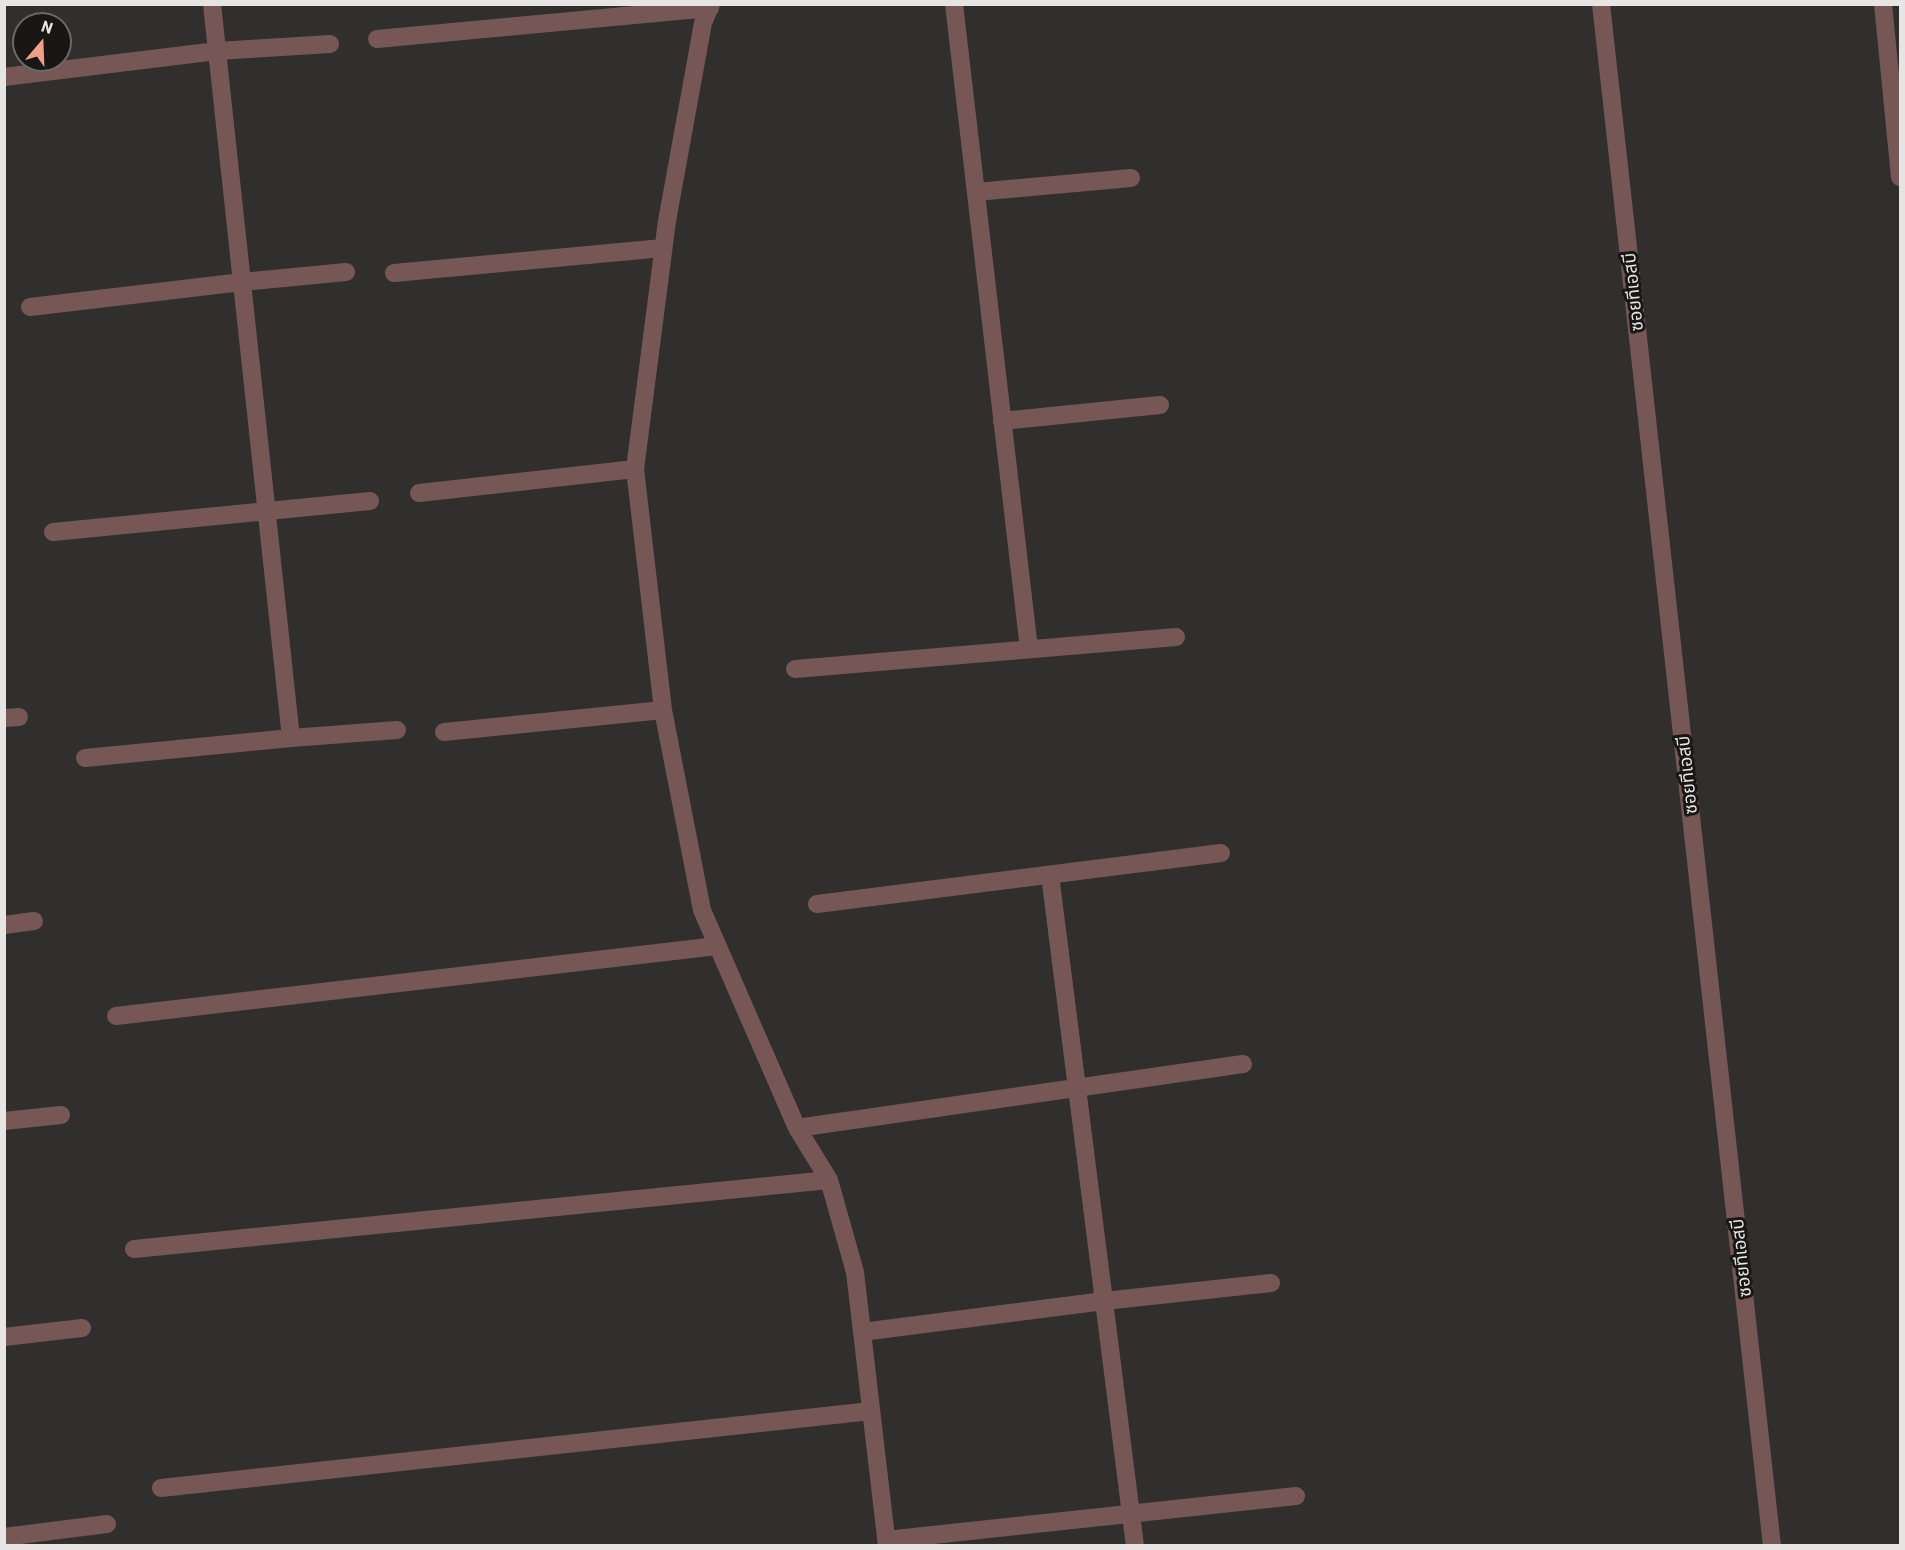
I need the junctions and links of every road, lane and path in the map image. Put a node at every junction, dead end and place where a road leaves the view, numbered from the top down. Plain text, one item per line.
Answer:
1 (212, 4) edge
2 (954, 4) edge
3 (1601, 4) edge
4 (1882, 4) edge
5 (710, 6) edge
6 (378, 39) dead end
7 (330, 44) dead end
8 (217, 51) junction
9 (4, 77) edge
10 (1900, 177) edge
11 (1131, 178) dead end
12 (976, 192) junction
13 (663, 248) junction
14 (346, 272) dead end
15 (394, 273) dead end
16 (242, 282) junction
17 (30, 307) dead end
18 (1160, 405) dead end
19 (1002, 421) junction
20 (635, 469) junction
21 (419, 493) dead end
22 (370, 501) dead end
23 (266, 511) junction
24 (53, 532) dead end
25 (1176, 637) dead end
26 (1029, 649) junction
27 (795, 669) dead end
28 (663, 710) junction
29 (398, 730) dead end
30 (444, 732) dead end
31 (291, 738) junction
32 (85, 758) dead end
33 (1221, 853) dead end
34 (1050, 875) junction
35 (817, 904) dead end
36 (34, 921) dead end
37 (4, 925) edge
38 (717, 946) junction
39 (116, 1016) dead end
40 (1244, 1064) dead end
41 (1078, 1087) junction
42 (61, 1115) dead end
43 (4, 1121) edge
44 (797, 1128) junction
45 (829, 1180) junction
46 (134, 1249) dead end
47 (1271, 1283) dead end
48 (1104, 1301) junction
49 (82, 1328) dead end
50 (862, 1332) junction
51 (4, 1338) edge
52 (871, 1410) junction
53 (161, 1488) dead end
54 (1296, 1496) dead end
55 (1131, 1515) junction
56 (107, 1524) dead end
57 (4, 1537) edge
58 (886, 1543) edge
59 (1134, 1545) edge
60 (1772, 1545) edge

1 - 8 street
2 - 12 street
3 - 60 street, ซอยทีเอสบี
4 - 10 street
5 - 6 street
5 - 13 street
7 - 8 street
8 - 9 street
8 - 16 street
11 - 12 street
12 - 19 street
13 - 15 street
13 - 20 street
14 - 16 street
16 - 17 street
16 - 23 street
18 - 19 street
19 - 26 street
20 - 21 street
20 - 28 street
22 - 23 street
23 - 24 street
23 - 31 street
25 - 26 street
26 - 27 street
28 - 30 street
28 - 38 street
29 - 31 street
31 - 32 street
33 - 34 street
34 - 35 street
34 - 41 street
36 - 37 street
38 - 39 street
38 - 44 street
40 - 41 street
41 - 44 street
41 - 48 street
42 - 43 street
44 - 45 street
45 - 46 street
45 - 50 street
47 - 48 street
48 - 50 street
48 - 55 street
49 - 51 street
50 - 52 street
52 - 53 street
52 - 58 street
54 - 55 street
55 - 58 street
55 - 59 street
56 - 57 street

